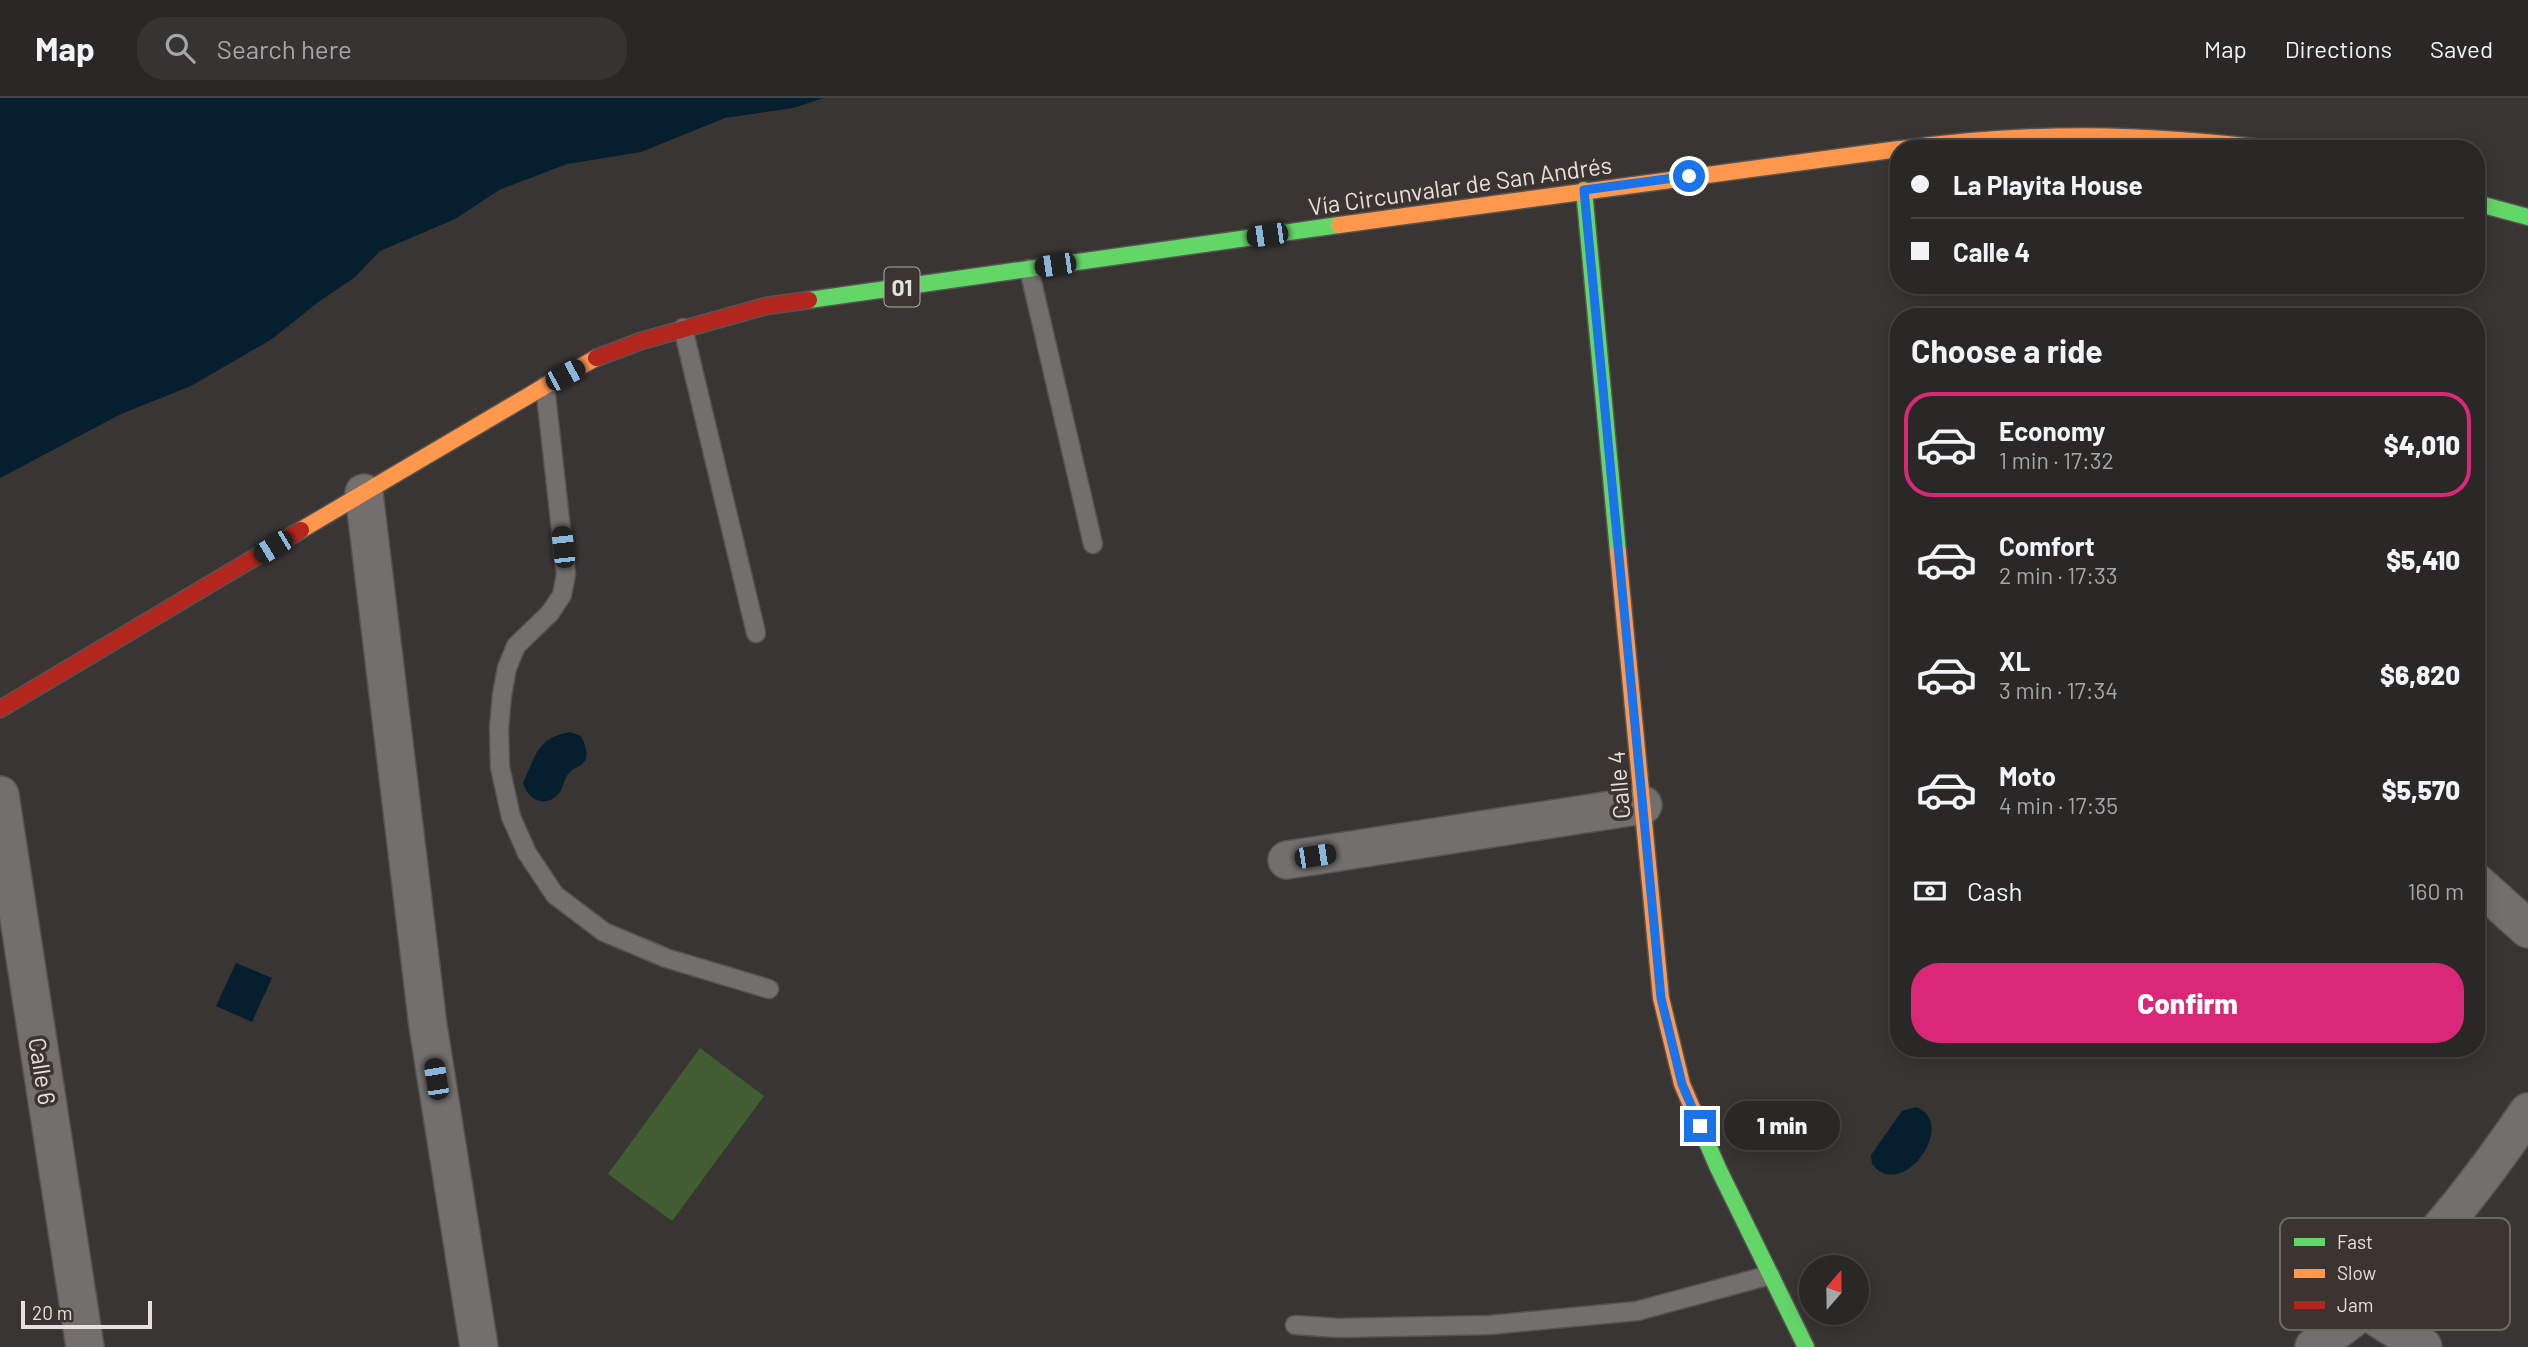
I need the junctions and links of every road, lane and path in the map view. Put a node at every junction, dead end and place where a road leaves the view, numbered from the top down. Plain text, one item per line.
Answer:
1 (1969, 140) edge
2 (2186, 140) edge
3 (1890, 150) edge
4 (1584, 190) junction
5 (2485, 206) edge
6 (2528, 218) edge
7 (1029, 269) junction
8 (683, 328) junction
9 (544, 386) junction
10 (364, 493) junction
11 (1093, 544) dead end
12 (757, 633) dead end
13 (0, 709) edge
14 (0, 795) edge
15 (1643, 805) junction
16 (1287, 860) dead end
17 (2485, 890) edge
18 (2528, 929) edge
19 (769, 989) dead end
20 (2528, 1112) edge
21 (2450, 1218) edge
22 (1770, 1275) junction
23 (1295, 1325) dead end
24 (2336, 1330) edge
25 (2397, 1330) edge
26 (85, 1347) edge
27 (479, 1347) edge
28 (1806, 1347) edge
29 (2314, 1347) edge
30 (2423, 1347) edge

1 - 2 main road, Vía Circunvalar de San Andrés / 01
3 - 4 main road, Vía Circunvalar de San Andrés / 01
4 - 7 main road, Vía Circunvalar de San Andrés / 01
4 - 15 main road, Calle 4
5 - 6 main road
7 - 8 main road, Vía Circunvalar de San Andrés / 01
7 - 11 lane
8 - 9 main road, Vía Circunvalar de San Andrés / 01
8 - 12 lane
9 - 10 main road, Vía Circunvalar de San Andrés / 01
9 - 19 lane
10 - 13 main road, Vía Circunvalar de San Andrés / 01
10 - 27 street
14 - 26 street, Calle 6
15 - 16 street
15 - 22 main road, Calle 4
17 - 18 street
20 - 21 street
22 - 23 lane
22 - 28 main road, Calle 4
24 - 29 street
25 - 30 street

